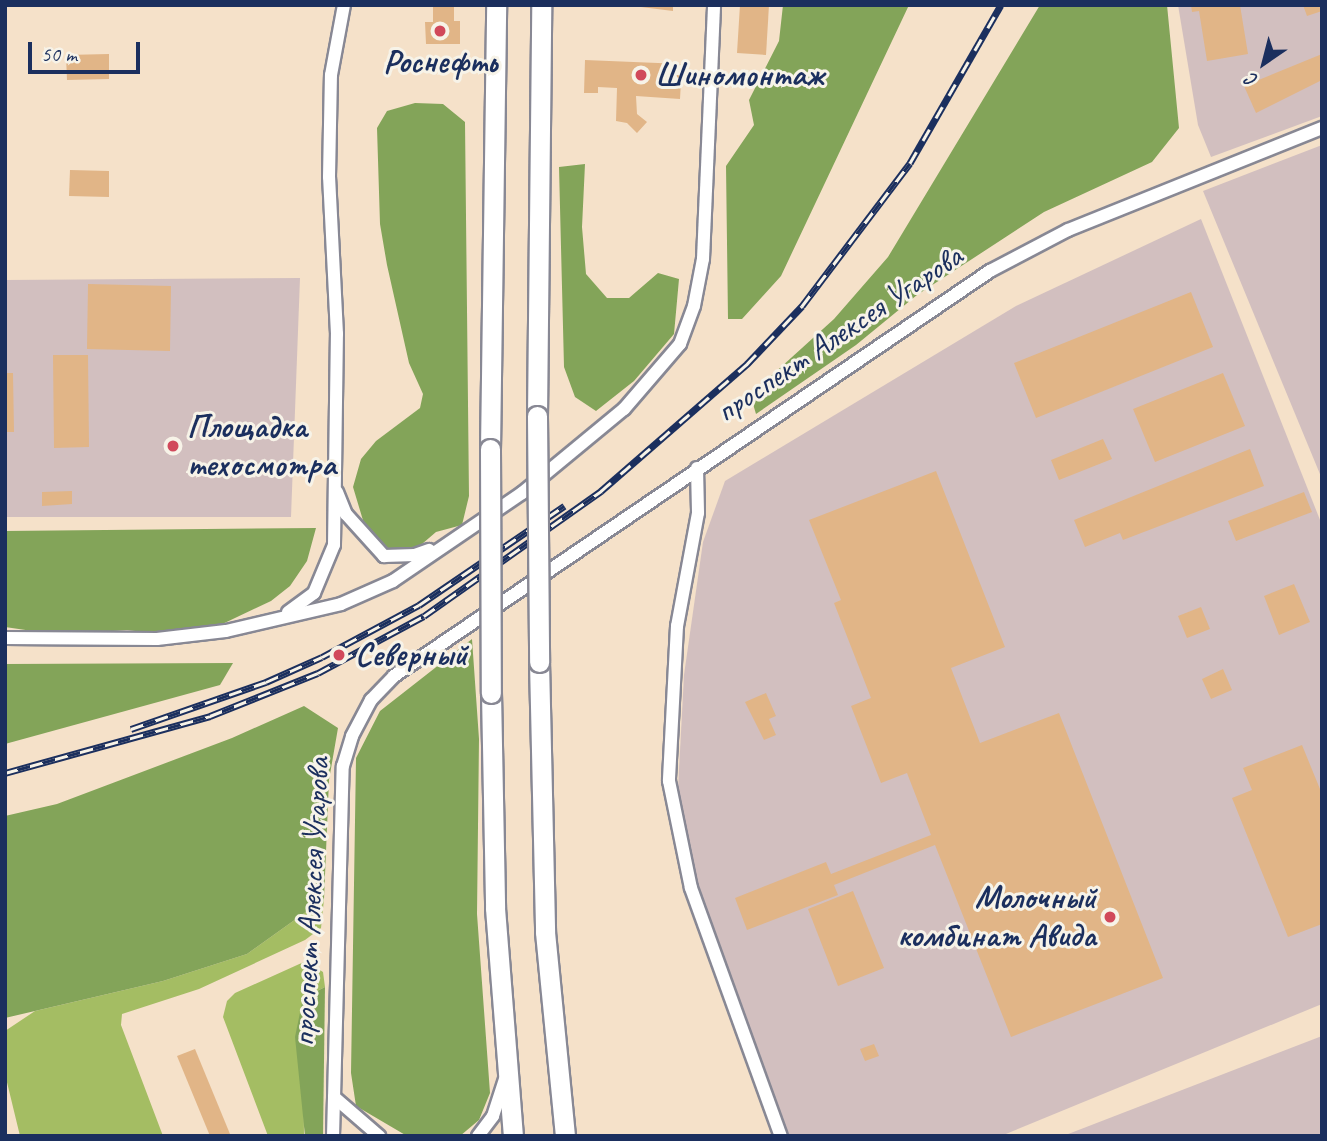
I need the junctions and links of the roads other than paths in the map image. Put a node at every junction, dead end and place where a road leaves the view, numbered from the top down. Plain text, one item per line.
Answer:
1 (344, 5) edge
2 (496, 5) edge
3 (541, 5) edge
4 (714, 10) edge
5 (1322, 128) edge
6 (696, 468) junction
7 (335, 485) junction
8 (442, 545) junction
9 (269, 621) junction
10 (5, 638) edge
11 (506, 1076) junction
12 (334, 1097) junction
13 (333, 1136) edge
14 (379, 1136) edge
15 (478, 1136) edge
16 (513, 1136) edge
17 (565, 1136) edge
18 (781, 1136) edge

1 - 7 street
2 - 11 main road, bridge
3 - 17 main road, bridge
4 - 8 street
5 - 6 street, проспект Алексея Угарова
6 - 12 street, проспект Алексея Угарова
6 - 18 street
7 - 8 street
7 - 9 street
8 - 9 street
9 - 10 street
11 - 15 street
11 - 16 main road
12 - 13 street, проспект Алексея Угарова
12 - 14 street

